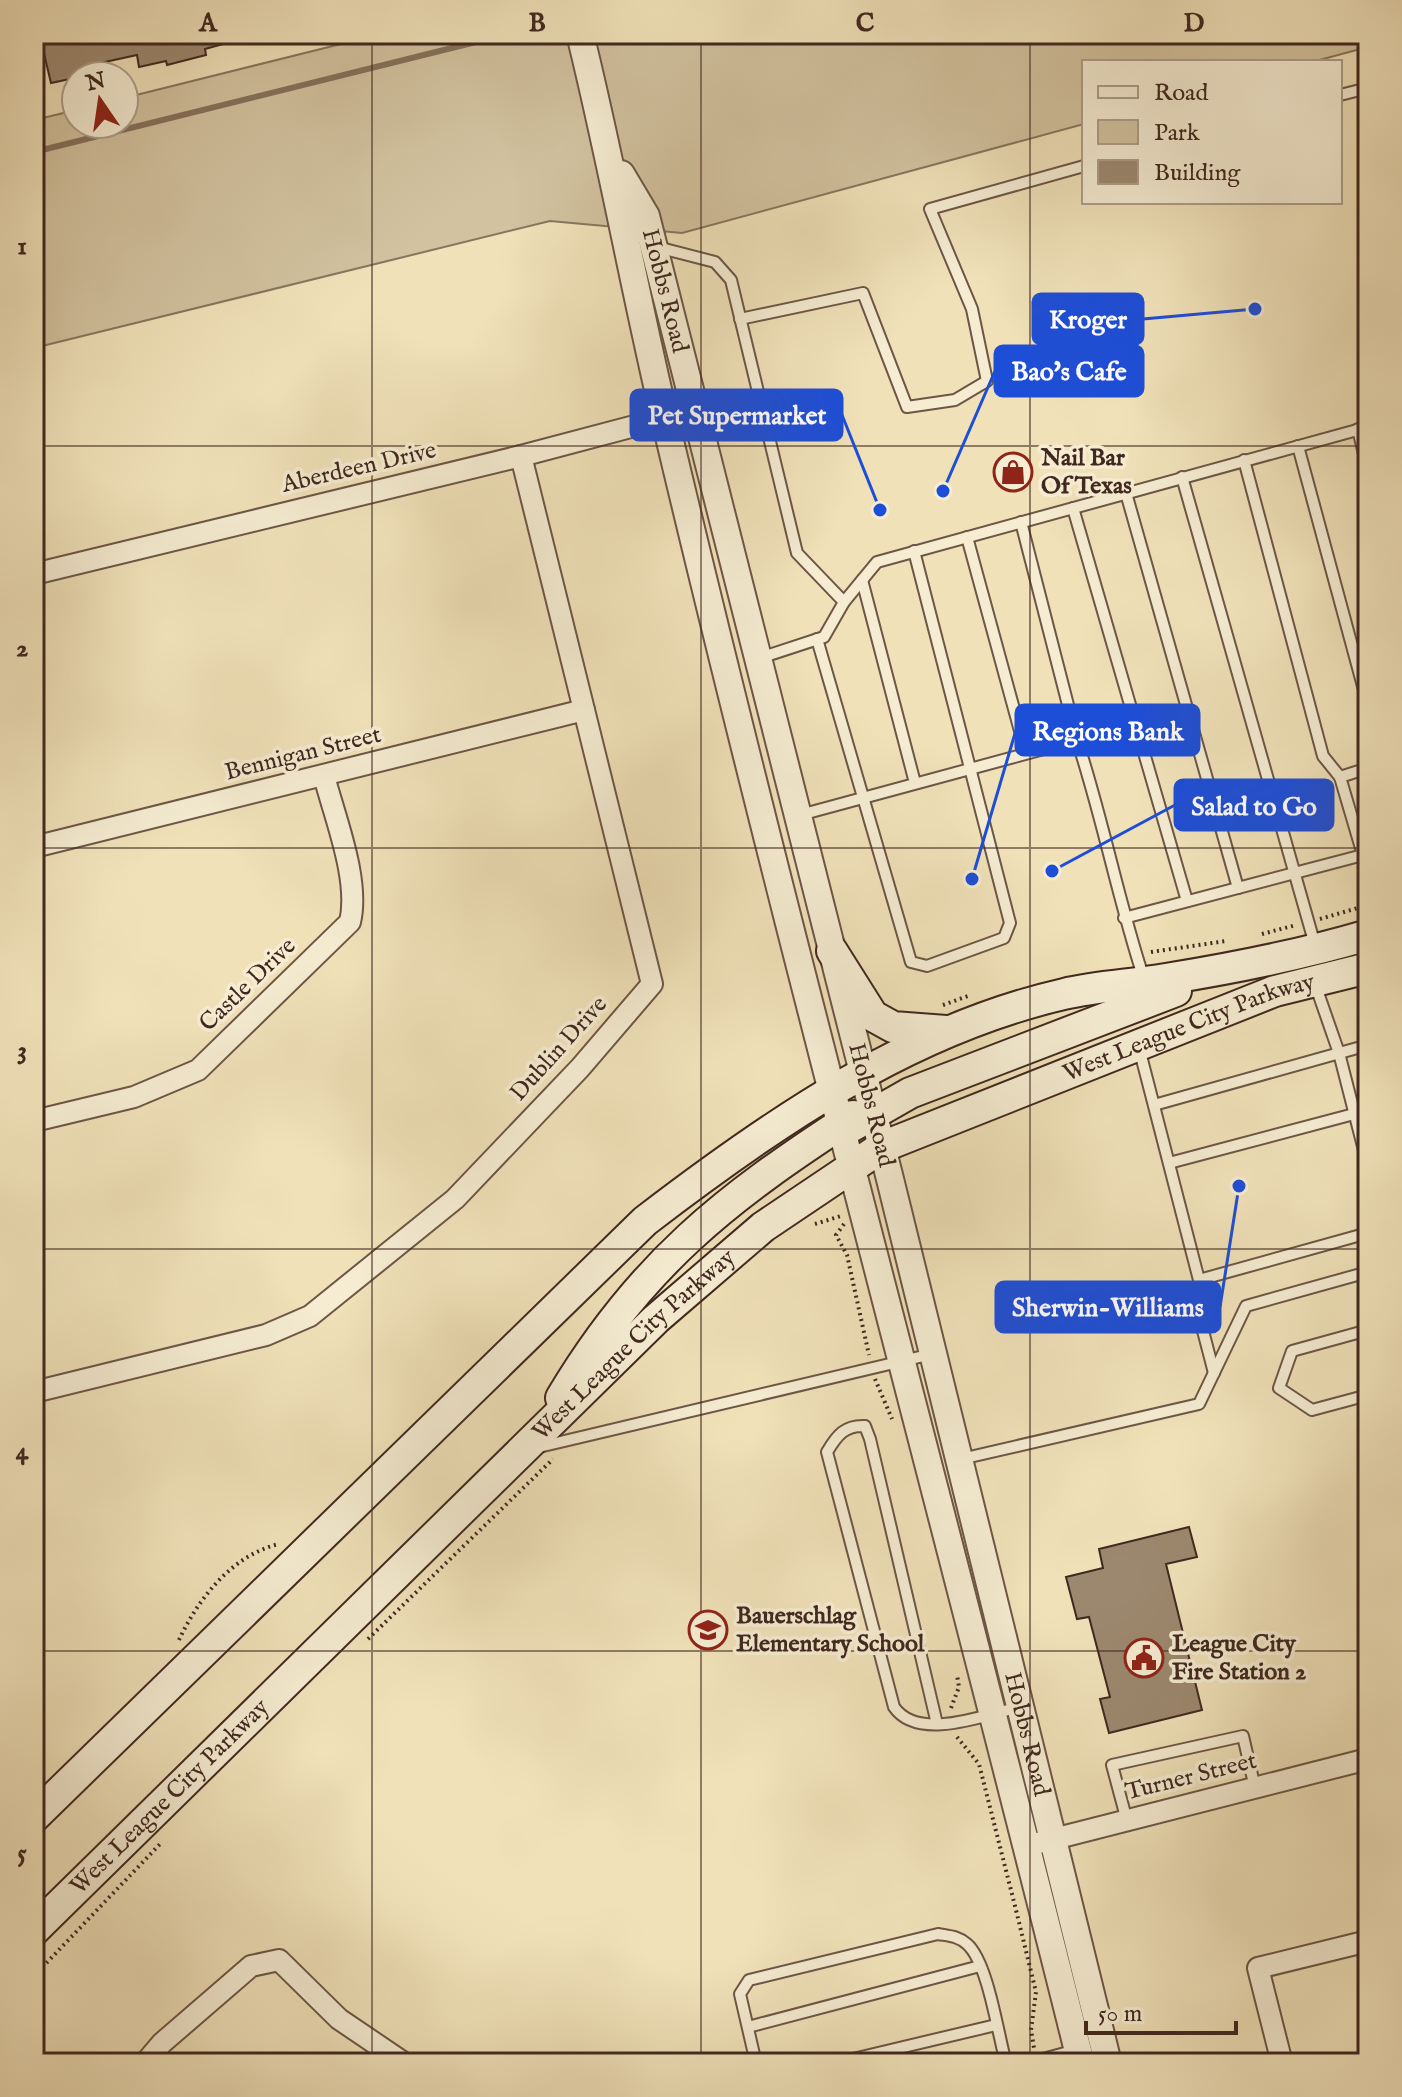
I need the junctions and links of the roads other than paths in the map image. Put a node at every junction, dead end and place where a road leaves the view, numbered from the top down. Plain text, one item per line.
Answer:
1 (583, 45) edge
2 (1368, 88) edge
3 (1342, 94) edge
4 (611, 156) junction
5 (1082, 167) edge
6 (653, 247) junction
7 (740, 319) junction
8 (695, 410) junction
9 (664, 418) junction
10 (1363, 428) edge
11 (1298, 446) junction
12 (521, 456) junction
13 (1244, 460) junction
14 (1368, 471) edge
15 (1182, 477) junction
16 (1126, 493) junction
17 (1073, 508) junction
18 (1021, 522) junction
19 (967, 537) junction
20 (914, 551) junction
21 (34, 574) edge
22 (862, 580) junction
23 (844, 602) junction
24 (817, 639) junction
25 (758, 659) junction
26 (1368, 705) edge
27 (584, 710) junction
28 (1077, 740) junction
29 (1026, 753) junction
30 (971, 768) junction
31 (1368, 768) edge
32 (324, 776) junction
33 (1340, 777) junction
34 (915, 783) junction
35 (862, 798) junction
36 (798, 815) junction
37 (34, 847) edge
38 (1365, 854) edge
39 (1294, 873) junction
40 (1238, 888) junction
41 (1187, 901) junction
42 (1124, 918) junction
43 (1368, 935) edge
44 (832, 951) junction
45 (1310, 962) junction
46 (1368, 968) edge
47 (1144, 982) junction
48 (952, 1031) junction
49 (1368, 1045) edge
50 (1138, 1046) junction
51 (1339, 1053) junction
52 (863, 1074) junction
53 (831, 1094) junction
54 (1154, 1105) junction
55 (872, 1109) junction
56 (1354, 1114) junction
57 (34, 1121) edge
58 (840, 1129) junction
59 (882, 1147) junction
60 (1169, 1163) junction
61 (1368, 1166) edge
62 (849, 1167) junction
63 (1368, 1233) edge
64 (1368, 1272) edge
65 (1199, 1280) junction
66 (1368, 1330) edge
67 (933, 1353) junction
68 (900, 1361) junction
69 (1214, 1373) junction
70 (34, 1392) edge
71 (1368, 1395) edge
72 (527, 1446) junction
73 (959, 1459) junction
74 (1020, 1707) junction
75 (992, 1713) junction
76 (937, 1724) junction
77 (1368, 1759) edge
78 (1255, 1788) junction
79 (34, 1817) edge
80 (1127, 1821) junction
81 (1040, 1843) junction
82 (34, 1930) edge
83 (1368, 1941) edge
84 (980, 1966) junction
85 (996, 2025) junction
86 (748, 2027) junction
87 (1079, 2056) edge
88 (1033, 2062) edge
89 (145, 2063) edge
90 (404, 2063) edge
91 (756, 2063) edge
92 (836, 2063) edge
93 (1006, 2063) edge
94 (1108, 2063) edge
95 (1282, 2063) edge

1 - 4 street, Hobbs Road
2 - 3 lane
4 - 6 street, Hobbs Road
4 - 9 street, Hobbs Road
5 - 7 lane
6 - 7 lane
6 - 8 street, Hobbs Road
7 - 23 lane
8 - 9 street, Aberdeen Drive
8 - 25 street, Hobbs Road
9 - 12 street, Aberdeen Drive
9 - 53 street, Hobbs Road
10 - 11 lane
10 - 14 lane
11 - 13 lane
11 - 26 lane
12 - 21 street, Aberdeen Drive
12 - 27 street, Dublin Drive
13 - 15 lane
13 - 33 lane
15 - 16 lane
15 - 39 lane
16 - 17 lane
16 - 40 lane
17 - 18 lane
17 - 41 lane
18 - 19 lane
18 - 28 lane
19 - 20 lane
19 - 29 lane
20 - 22 lane
20 - 30 lane
22 - 23 lane
22 - 34 lane
23 - 24 lane
24 - 25 lane
24 - 35 lane
25 - 36 street, Hobbs Road
27 - 32 street, Bennigan Street
27 - 70 street, Dublin Drive
28 - 29 lane
28 - 42 lane
29 - 30 lane
30 - 34 lane
30 - 35 lane
31 - 33 lane
32 - 37 street, Bennigan Street
32 - 57 street, Castle Drive
33 - 38 lane
34 - 35 lane
35 - 36 lane
36 - 44 street, Hobbs Road
38 - 39 lane
39 - 40 lane
39 - 45 lane
40 - 41 lane
41 - 42 lane
42 - 47 lane
43 - 45 main road, West League City Parkway
44 - 48 main road
44 - 52 street, Hobbs Road
45 - 46 main road, West League City Parkway
45 - 47 main road, West League City Parkway
45 - 50 main road, West League City Parkway
45 - 51 lane
45 - 55 main road
47 - 48 main road, West League City Parkway
48 - 52 main road, West League City Parkway
49 - 51 lane
50 - 54 lane
50 - 59 main road, West League City Parkway
51 - 54 lane
51 - 56 lane
52 - 53 main road, West League City Parkway
52 - 55 street, Hobbs Road
53 - 58 street, Hobbs Road
53 - 79 main road, West League City Parkway
54 - 60 lane
55 - 58 main road
55 - 59 street, Hobbs Road
56 - 60 lane
56 - 61 lane
58 - 62 street, Hobbs Road
58 - 72 main road
59 - 62 main road, West League City Parkway
59 - 67 street, Hobbs Road
60 - 65 lane
62 - 68 street, Hobbs Road
62 - 72 main road, West League City Parkway
63 - 65 lane
64 - 69 lane
65 - 69 lane
66 - 71 lane
67 - 68 lane
67 - 73 street, Hobbs Road
68 - 72 lane
68 - 75 street, Hobbs Road
69 - 73 lane
72 - 82 main road, West League City Parkway
73 - 74 street, Hobbs Road
74 - 75 lane
74 - 81 street, Hobbs Road
75 - 76 lane
75 - 81 street, Hobbs Road
76 - 76 lane
77 - 78 street, Turner Street
78 - 80 street, Turner Street
78 - 80 lane
80 - 81 street, Turner Street
81 - 87 street, Hobbs Road
81 - 94 street, Hobbs Road
83 - 95 street
84 - 85 lane
84 - 86 lane
84 - 86 lane
85 - 92 lane
85 - 93 lane
86 - 91 lane
87 - 88 lane
89 - 90 street

